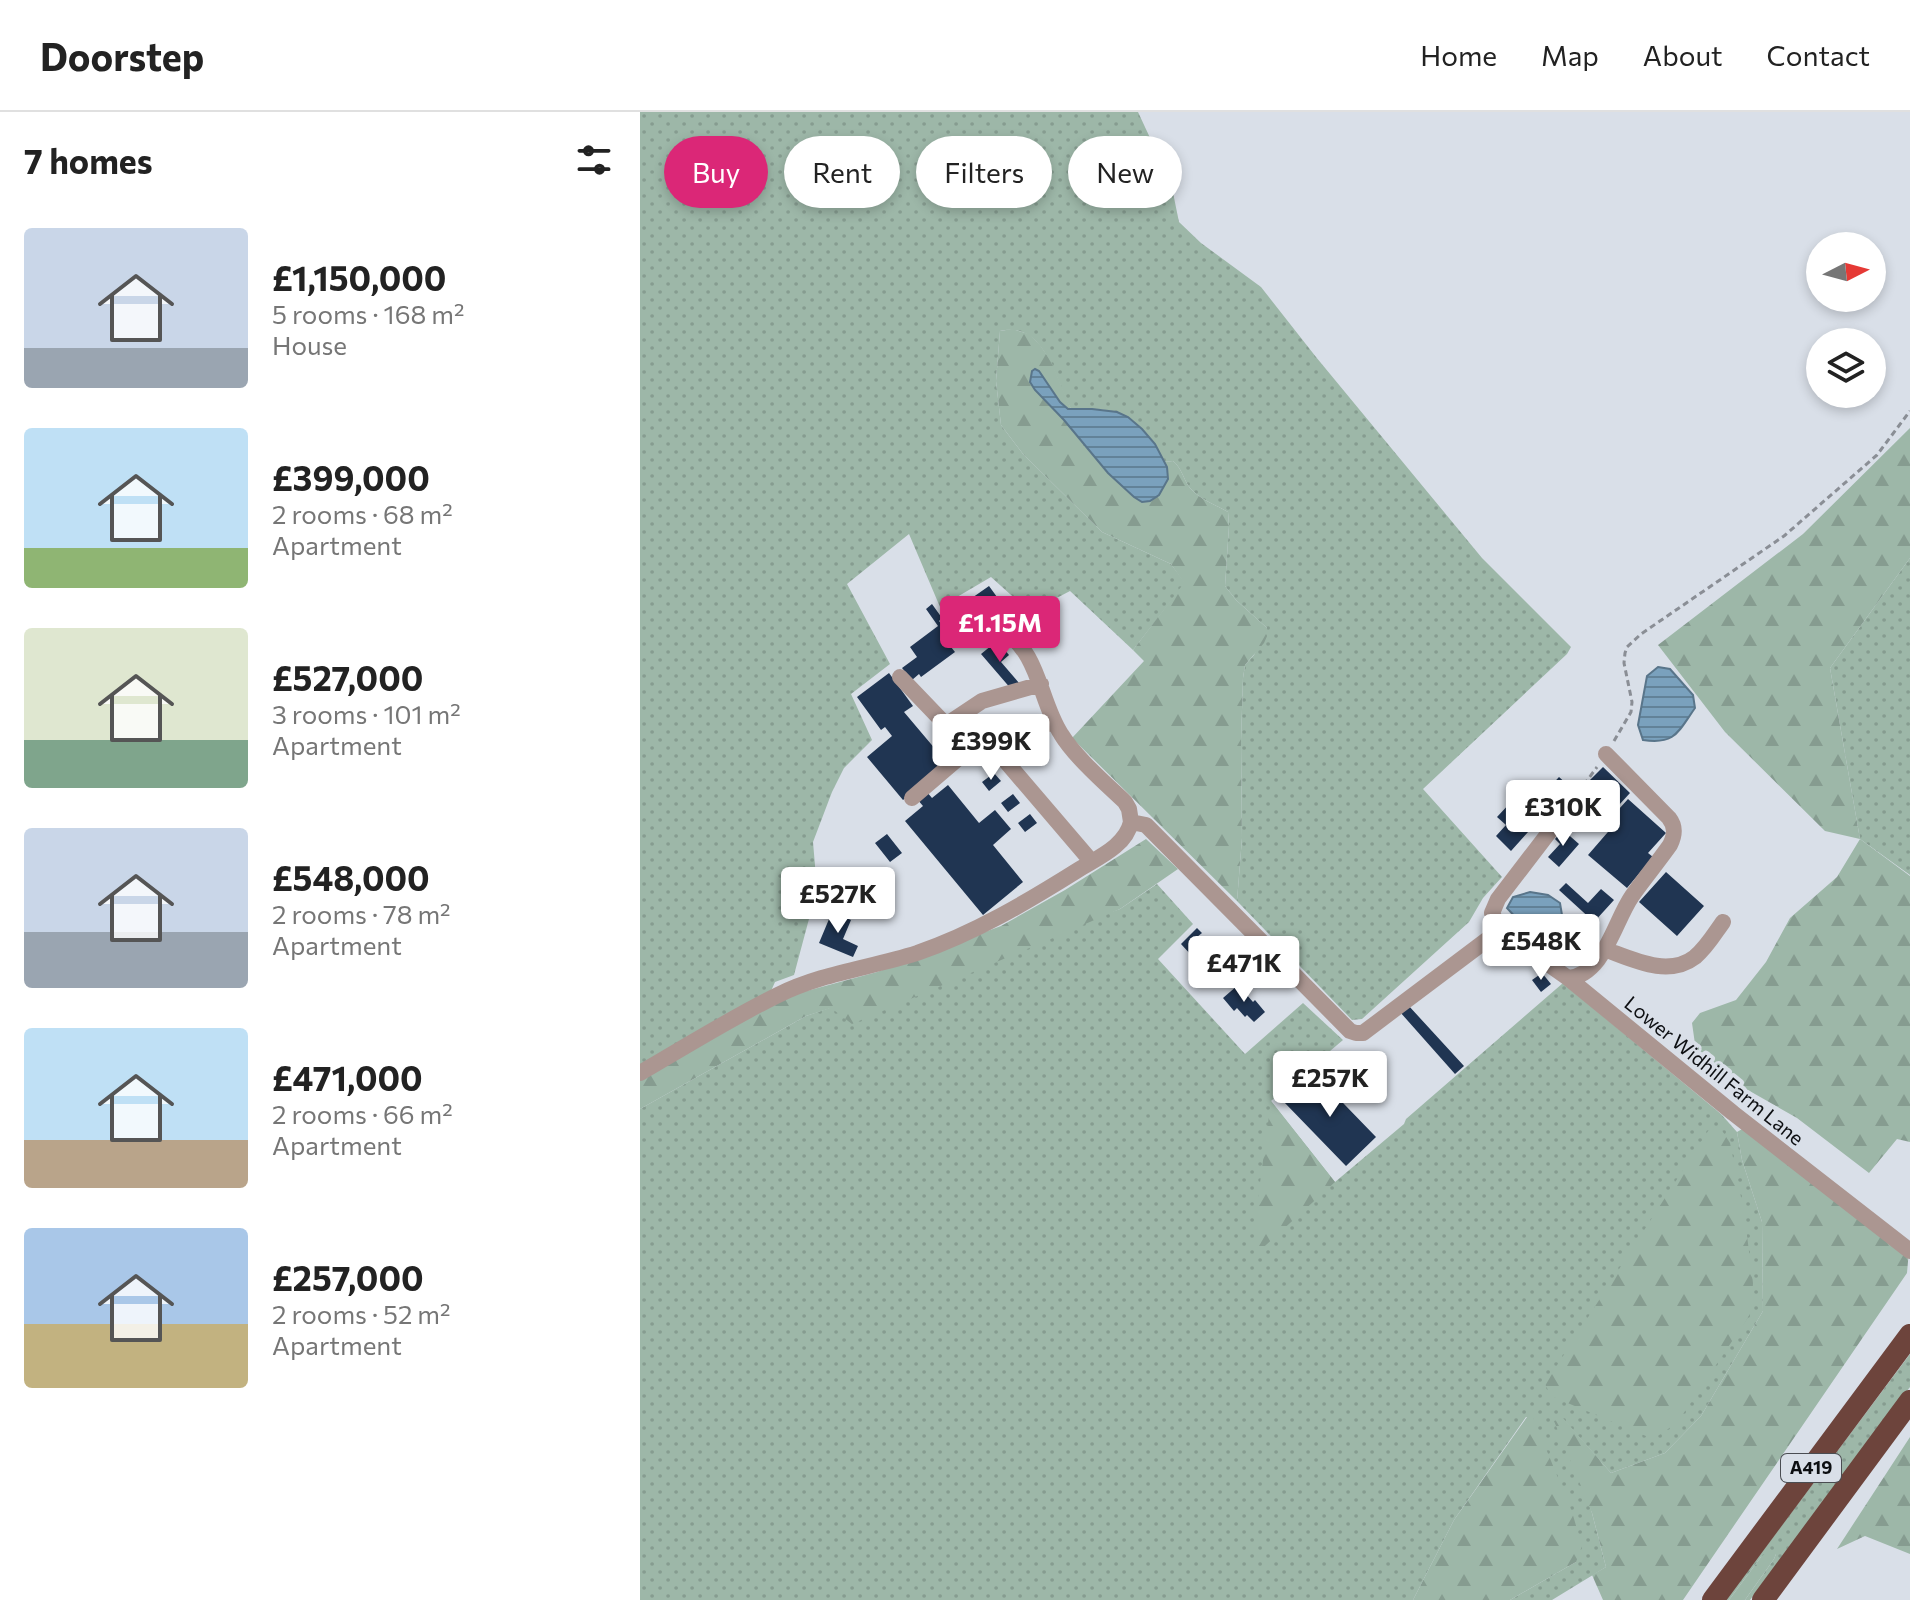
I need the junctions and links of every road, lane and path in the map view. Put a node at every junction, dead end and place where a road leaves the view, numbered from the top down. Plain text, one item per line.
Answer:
1 (1910, 411) edge
2 (972, 631) dead end
3 (900, 677) dead end
4 (1041, 684) junction
5 (1055, 723) junction
6 (946, 725) junction
7 (985, 737) junction
8 (967, 750) junction
9 (1606, 754) junction
10 (912, 798) dead end
11 (1131, 822) junction
12 (1557, 822) joint
13 (1091, 861) junction
14 (1723, 922) dead end
15 (1500, 930) junction
16 (1604, 949) junction
17 (1568, 978) junction
18 (640, 1073) edge
19 (1910, 1251) edge
20 (1910, 1335) edge
21 (1910, 1401) edge
22 (1713, 1600) edge
23 (1763, 1600) edge

1 - 9 path
2 - 4 lane
3 - 6 lane
4 - 5 lane
4 - 6 lane
5 - 7 lane
5 - 11 lane
6 - 8 lane
7 - 8 lane
7 - 13 lane
8 - 10 lane
9 - 12 path
9 - 16 lane
11 - 13 lane
11 - 15 lane
12 - 15 lane
13 - 18 lane
14 - 16 lane
15 - 17 lane, Lower Widhill Farm Lane
16 - 17 lane
17 - 19 lane, Lower Widhill Farm Lane
20 - 22 highway, A419
21 - 23 highway, A419

